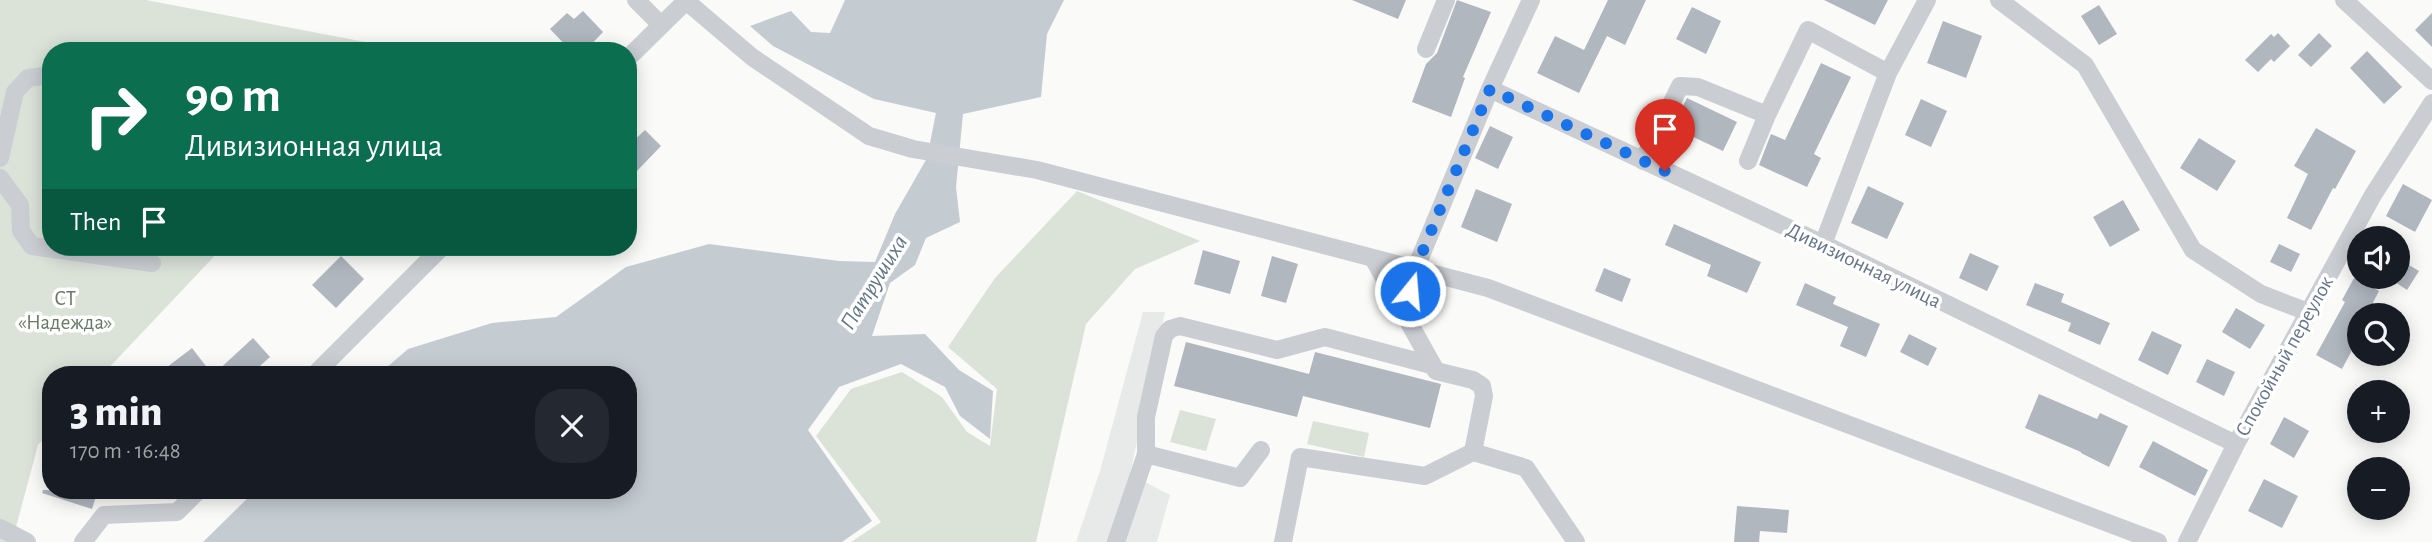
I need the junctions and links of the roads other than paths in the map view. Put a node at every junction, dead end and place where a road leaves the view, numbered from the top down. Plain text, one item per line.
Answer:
1 (636, 0) edge
2 (1446, 0) edge
3 (1531, 0) edge
4 (1927, 0) edge
5 (1998, 0) edge
6 (2344, 0) edge
7 (686, 1) edge
8 (661, 25) junction
9 (637, 49) edge
10 (1426, 49) dead end
11 (1888, 73) junction
12 (42, 76) edge
13 (2432, 81) edge
14 (1490, 89) junction
15 (2432, 103) edge
16 (1767, 115) junction
17 (0, 158) edge
18 (1643, 161) junction
19 (1748, 161) dead end
20 (0, 178) edge
21 (1823, 244) junction
22 (42, 247) edge
23 (103, 256) edge
24 (433, 256) edge
25 (1373, 258) junction
26 (152, 263) dead end
27 (1415, 270) junction
28 (1405, 312) junction
29 (2308, 312) junction
30 (1431, 365) junction
31 (323, 366) edge
32 (2236, 444) junction
33 (1261, 450) dead end
34 (1473, 452) junction
35 (1146, 454) junction
36 (190, 499) edge
37 (0, 528) edge
38 (27, 542) edge
39 (83, 542) edge
40 (1116, 542) edge
41 (1283, 542) edge
42 (1576, 542) edge
43 (2158, 542) edge
44 (2187, 542) edge

1 - 8 street
2 - 10 street
3 - 14 street
4 - 11 street
5 - 29 street
6 - 13 street
7 - 8 street
7 - 25 street
8 - 9 street
11 - 16 street
11 - 21 street
12 - 17 street
14 - 18 street, Дивизионная улица
14 - 27 street
15 - 29 street, Спокойный переулок
16 - 18 street
16 - 19 street
18 - 21 street, Дивизионная улица
20 - 22 street
21 - 32 street, Дивизионная улица
23 - 26 street
24 - 31 street
25 - 27 street
25 - 28 street
27 - 28 street
27 - 43 street
28 - 30 street
29 - 32 street, Спокойный переулок
30 - 34 street
30 - 35 street
32 - 44 street, Спокойный переулок
33 - 35 street
34 - 41 street
34 - 42 street
35 - 40 street
36 - 39 street
37 - 38 street

